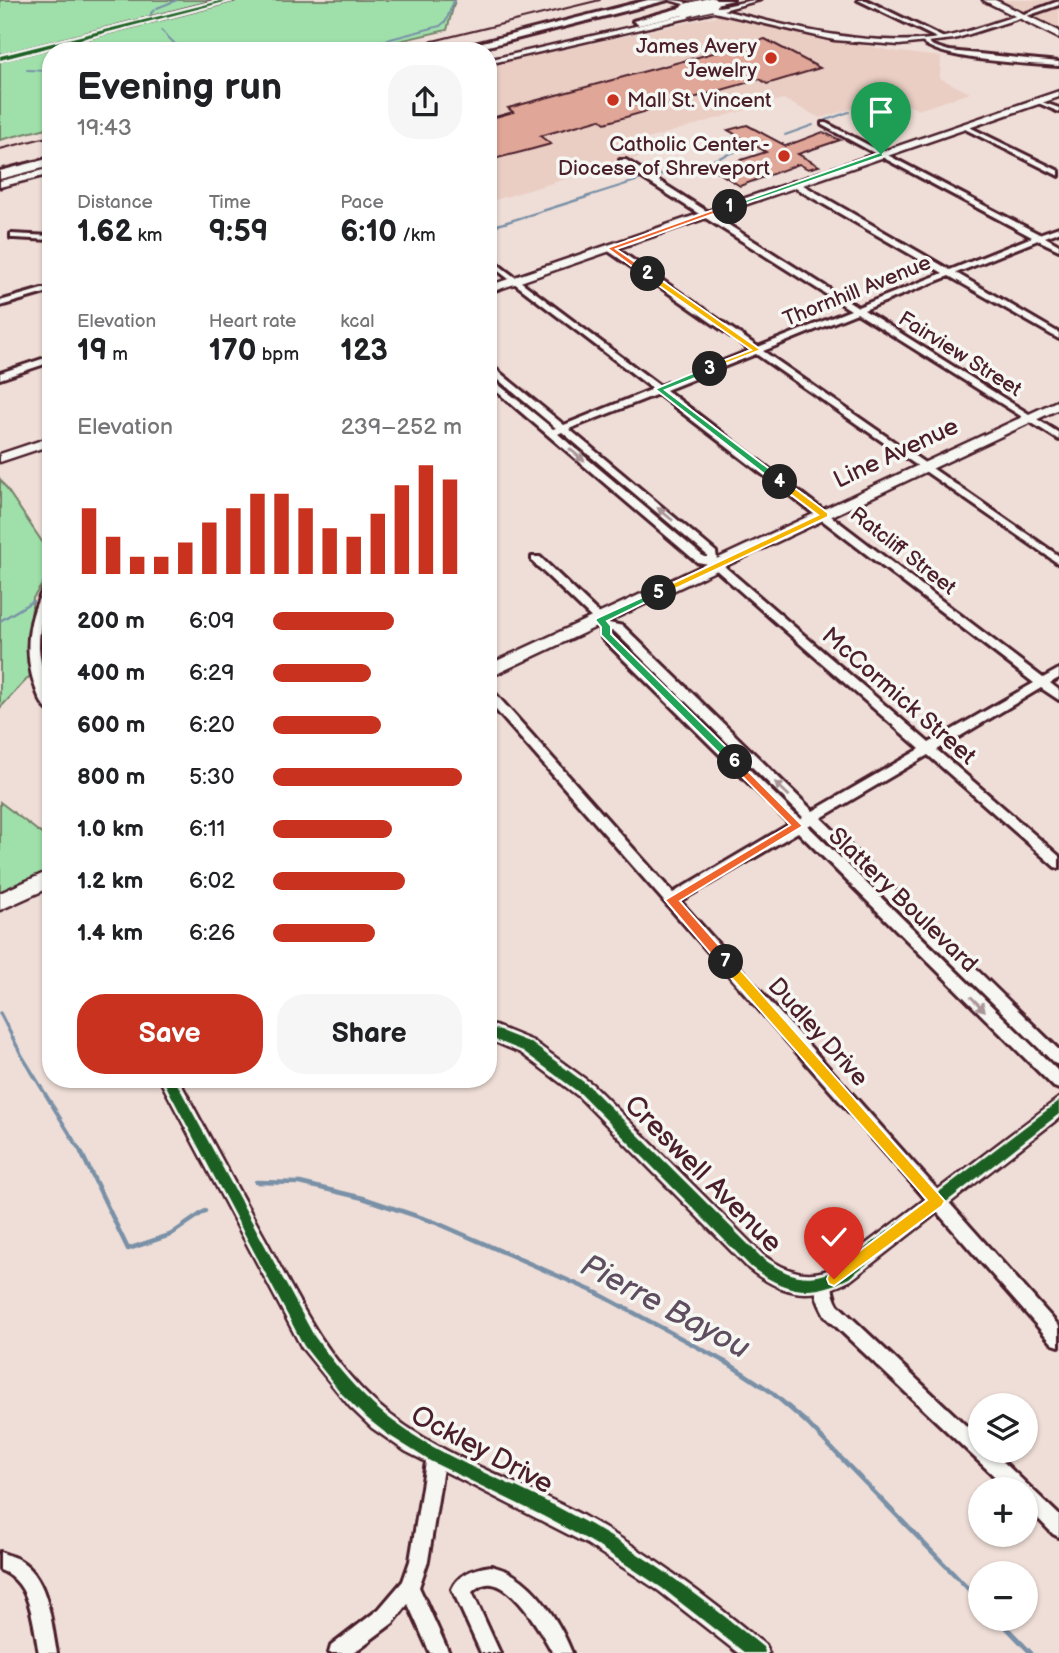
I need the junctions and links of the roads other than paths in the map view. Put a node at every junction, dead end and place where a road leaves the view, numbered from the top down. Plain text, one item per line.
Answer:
1 (230, 0) edge
2 (634, 0) edge
3 (727, 0) edge
4 (861, 0) edge
5 (873, 0) edge
6 (988, 0) edge
7 (660, 1) edge
8 (752, 1) edge
9 (972, 1) edge
10 (1059, 3) edge
11 (690, 4) edge
12 (1019, 17) junction
13 (768, 22) junction
14 (1059, 35) edge
15 (948, 38) junction
16 (924, 41) junction
17 (63, 42) edge
18 (486, 42) edge
19 (492, 42) edge
20 (42, 47) edge
21 (497, 52) edge
22 (0, 58) edge
23 (497, 59) edge
24 (1059, 64) edge
25 (1059, 94) edge
26 (1038, 101) junction
27 (1059, 110) edge
28 (824, 124) dead end
29 (963, 126) junction
30 (42, 151) edge
31 (881, 154) junction
32 (0, 162) edge
33 (623, 162) dead end
34 (42, 164) edge
35 (42, 173) edge
36 (1059, 174) edge
37 (0, 175) edge
38 (0, 184) edge
39 (795, 184) junction
40 (706, 215) junction
41 (1059, 229) edge
42 (14, 236) dead end
43 (42, 237) edge
44 (1038, 237) junction
45 (610, 248) junction
46 (1059, 248) edge
47 (497, 266) edge
48 (949, 273) junction
49 (516, 281) junction
50 (497, 287) edge
51 (42, 291) dead end
52 (0, 304) edge
53 (857, 311) junction
54 (1059, 336) edge
55 (757, 350) junction
56 (42, 362) edge
57 (497, 374) edge
58 (0, 376) edge
59 (497, 387) edge
60 (659, 389) junction
61 (1059, 404) edge
62 (1030, 418) junction
63 (563, 429) junction
64 (552, 433) junction
65 (1059, 438) edge
66 (42, 444) edge
67 (0, 458) edge
68 (926, 468) junction
69 (639, 492) junction
70 (628, 497) junction
71 (825, 515) junction
72 (536, 559) dead end
73 (1059, 561) edge
74 (715, 563) junction
75 (42, 601) edge
76 (38, 608) junction
77 (42, 608) edge
78 (603, 623) junction
79 (497, 668) edge
80 (1059, 673) edge
81 (1042, 683) junction
82 (42, 686) edge
83 (1059, 696) edge
84 (497, 703) edge
85 (928, 749) junction
86 (812, 818) junction
87 (797, 826) junction
88 (1059, 863) edge
89 (42, 882) edge
90 (671, 900) junction
91 (0, 902) edge
92 (497, 1035) edge
93 (1059, 1059) edge
94 (1059, 1082) edge
95 (173, 1088) edge
96 (1059, 1107) edge
97 (937, 1201) junction
98 (824, 1283) junction
99 (1059, 1338) edge
100 (436, 1457) junction
101 (1007, 1477) edge
102 (1038, 1506) edge
103 (1059, 1528) edge
104 (0, 1561) edge
105 (410, 1587) junction
106 (48, 1653) edge
107 (338, 1653) edge
108 (440, 1653) edge
109 (491, 1653) edge
110 (563, 1653) edge
111 (757, 1653) edge

1 - 17 street
2 - 18 highway
3 - 11 highway
4 - 15 street
5 - 15 street
6 - 12 main road
7 - 19 highway
8 - 11 street
8 - 13 street
9 - 12 main road
10 - 12 street
11 - 13 street
11 - 21 highway
11 - 23 street
12 - 14 main road
12 - 15 street
13 - 16 street
15 - 16 street
16 - 24 street
20 - 22 street
25 - 26 street
26 - 27 street
26 - 29 street
28 - 31 street
29 - 31 street
29 - 36 street
30 - 32 highway
31 - 39 street
31 - 44 street
33 - 40 street, Fairview Street
34 - 37 highway
35 - 38 street
39 - 40 street
39 - 48 street
40 - 45 street
40 - 53 street, Fairview Street
41 - 44 street, Thornhill Avenue
42 - 43 street
44 - 46 street
44 - 48 street, Thornhill Avenue
45 - 49 street
45 - 55 street
47 - 49 street, Ratcliff Street
48 - 53 street, Thornhill Avenue
48 - 54 street
49 - 50 street
49 - 60 street, Ratcliff Street
51 - 52 street
53 - 55 street, Thornhill Avenue
53 - 62 street, Fairview Street
55 - 60 street, Thornhill Avenue
55 - 68 street
56 - 58 street
57 - 63 street, McCormick Street
59 - 64 street, McCormick Street
60 - 63 street, Thornhill Avenue
60 - 71 street, Ratcliff Street
61 - 62 main road, Line Avenue
62 - 65 street
62 - 68 main road, Line Avenue
63 - 64 street, Thornhill Avenue
63 - 69 street, McCormick Street
64 -> 70 street, McCormick Street
66 - 67 street
68 - 71 main road, Line Avenue
68 - 73 street
69 - 70 street
74 -> 69 street, McCormick Street
70 - 74 street, McCormick Street
71 - 74 main road, Line Avenue
71 - 81 street, Ratcliff Street
72 - 78 street, Slattery Boulevard
74 - 78 main road, Line Avenue
74 - 85 street, McCormick Street
75 - 76 street
76 - 77 street
76 - 82 street
78 - 79 main road, Line Avenue
86 -> 78 street, Slattery Boulevard
78 - 87 street, Slattery Boulevard
80 - 81 street
81 - 83 street, Ratcliff Street
81 - 85 street
84 - 90 street, Dudley Drive
85 - 86 street
85 - 88 street, McCormick Street
86 - 87 street
86 - 93 street, Slattery Boulevard
87 - 90 street
87 -> 94 street, Slattery Boulevard
89 - 91 main road
90 - 97 street, Dudley Drive
92 - 98 street, Creswell Avenue
95 - 100 street, Ockley Drive
96 - 97 street
97 - 98 street
97 - 99 street, Dudley Drive
98 - 101 street
100 - 105 street
100 - 111 street, Ockley Drive
102 - 103 street
104 - 106 street
105 - 107 street
105 - 108 street
109 - 110 street

